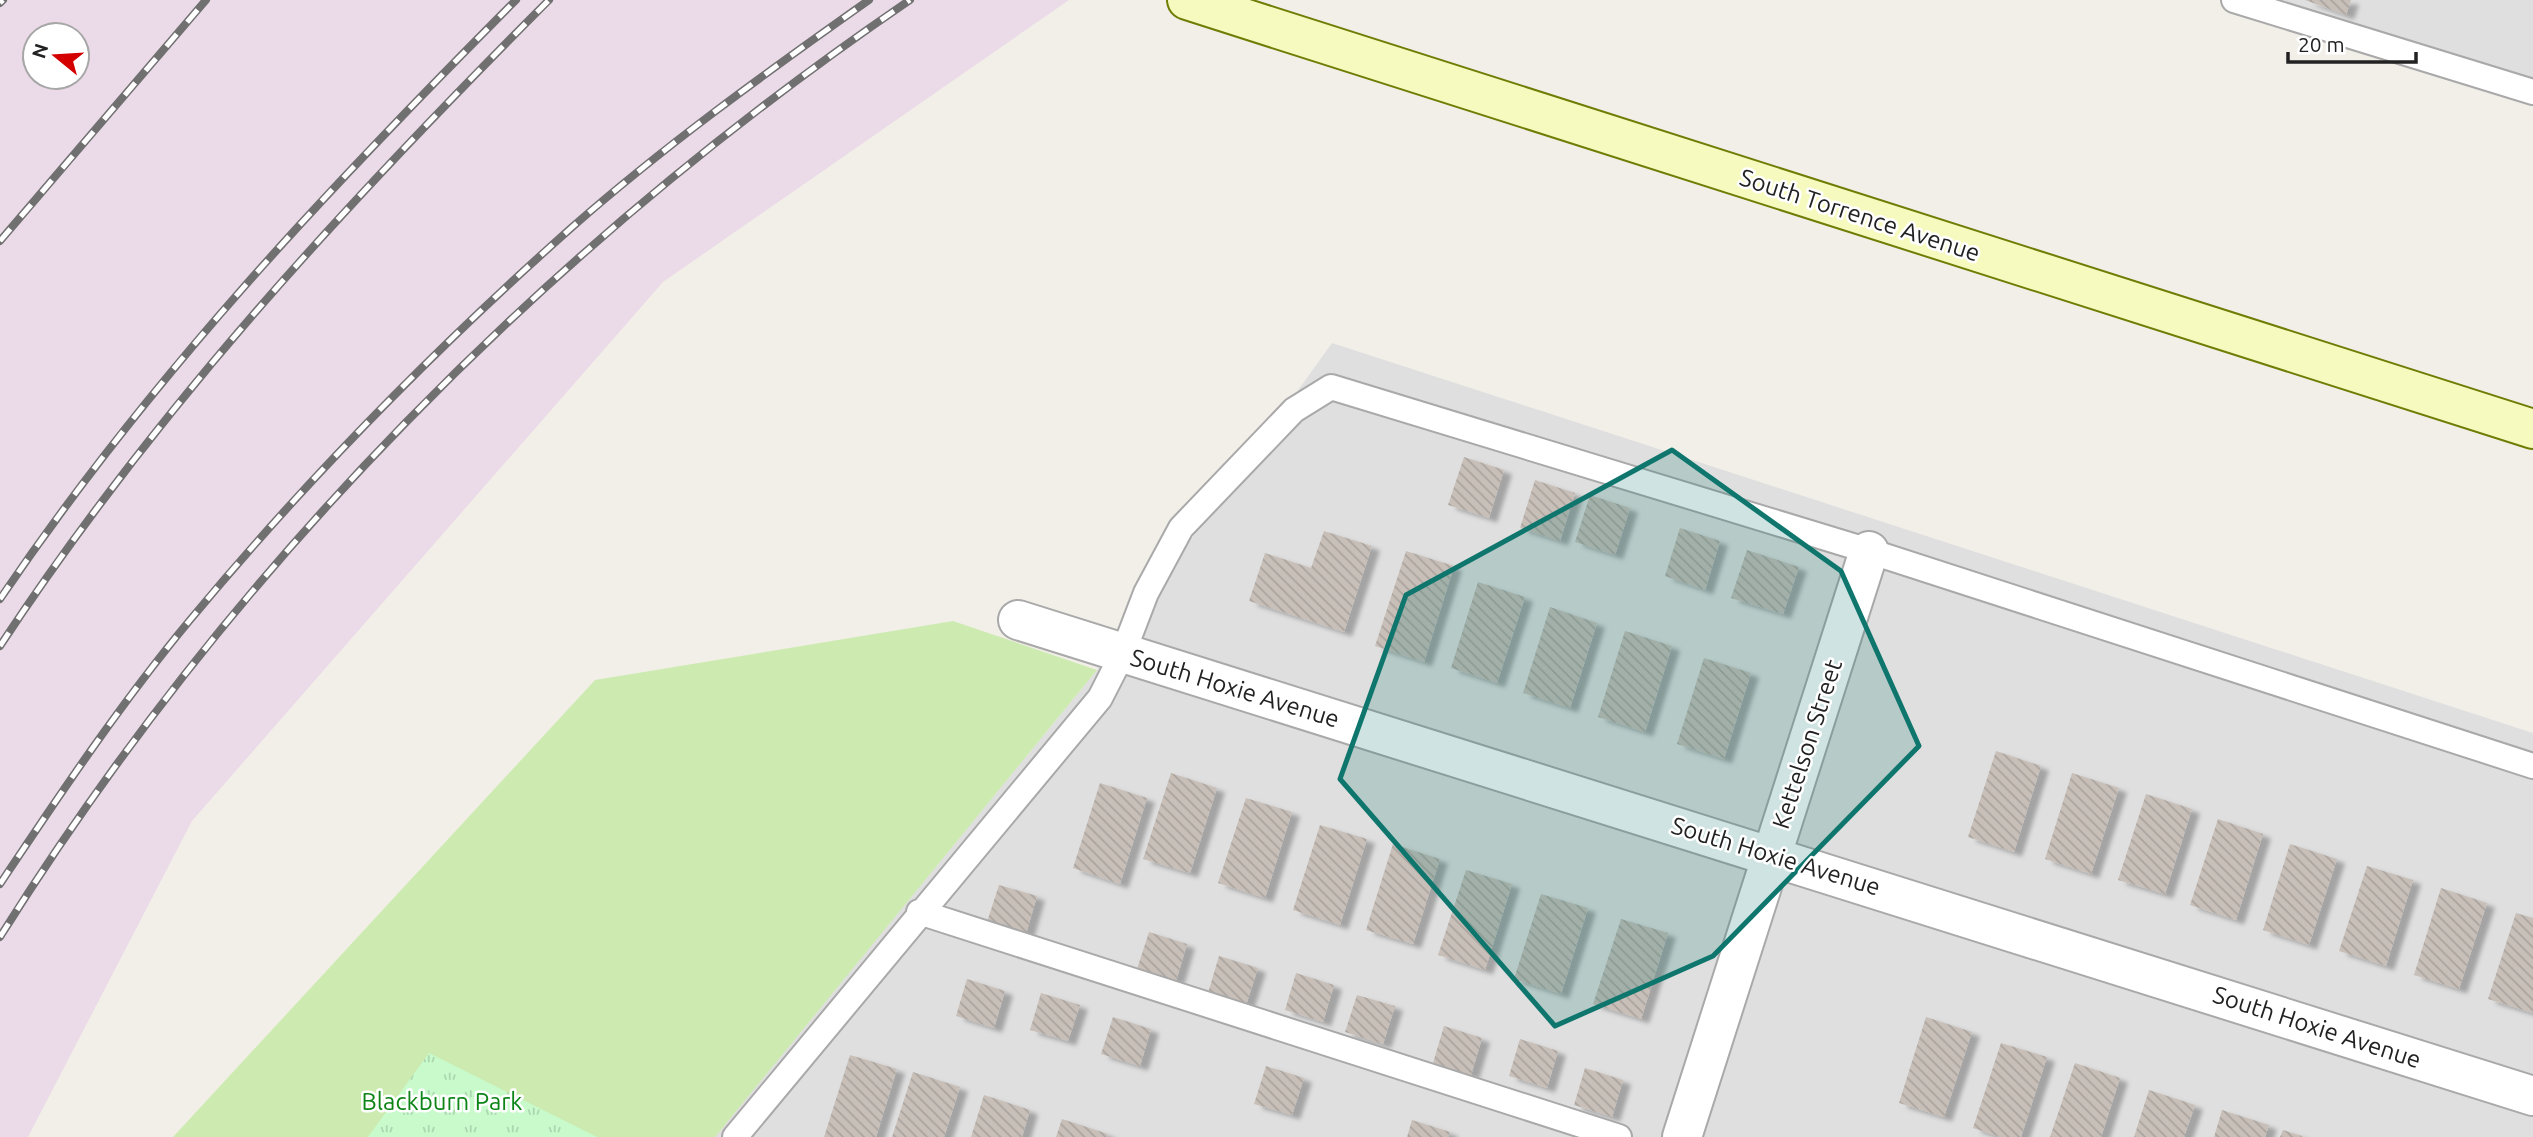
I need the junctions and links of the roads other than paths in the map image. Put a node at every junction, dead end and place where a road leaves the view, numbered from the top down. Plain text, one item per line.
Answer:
1 (2234, 0) edge
2 (1200, 4) edge
3 (2533, 93) edge
4 (2533, 429) edge
5 (1869, 551) junction
6 (1018, 620) dead end
7 (1123, 653) junction
8 (2533, 766) edge
9 (1772, 854) junction
10 (919, 912) junction
11 (2533, 1096) edge
12 (735, 1137) edge
13 (1619, 1137) edge
14 (1682, 1137) edge

1 - 3 lane
2 - 4 main road, South Torrence Avenue
5 - 7 lane
5 - 8 lane
5 - 9 street, Kettelson Street
6 - 7 street, South Hoxie Avenue
7 - 9 street, South Hoxie Avenue
7 - 10 lane
9 - 11 street, South Hoxie Avenue
9 - 14 street, Kettelson Street
10 - 12 lane
10 - 13 lane

